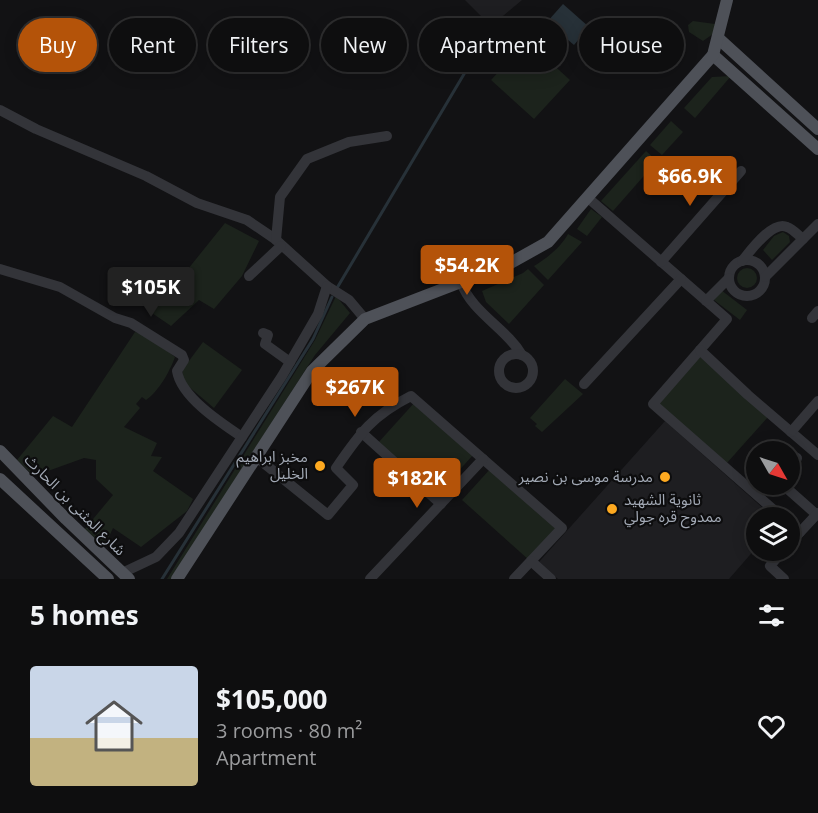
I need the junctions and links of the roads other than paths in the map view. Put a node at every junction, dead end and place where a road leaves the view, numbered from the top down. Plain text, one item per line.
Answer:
1 (727, 0) edge
2 (718, 38) junction
3 (713, 55) junction
4 (0, 110) edge
5 (818, 129) edge
6 (387, 136) dead end
7 (818, 149) edge
8 (741, 171) dead end
9 (587, 197) junction
10 (818, 225) edge
11 (803, 239) junction
12 (279, 243) junction
13 (742, 261) junction
14 (661, 262) junction
15 (0, 269) edge
16 (249, 276) dead end
17 (765, 277) junction
18 (729, 278) junction
19 (681, 279) junction
20 (461, 282) junction
21 (327, 286) junction
22 (706, 301) junction
23 (365, 320) junction
24 (263, 333) dead end
25 (700, 350) junction
26 (522, 355) dead end
27 (290, 362) junction
28 (584, 384) dead end
29 (818, 401) edge
30 (361, 432) junction
31 (791, 432) junction
32 (242, 437) junction
33 (0, 451) edge
34 (818, 454) edge
35 (256, 457) junction
36 (483, 459) junction
37 (0, 479) edge
38 (795, 495) edge
39 (441, 504) junction
40 (770, 507) edge
41 (817, 514) edge
42 (800, 532) edge
43 (531, 561) junction
44 (774, 561) edge
45 (125, 576) edge
46 (181, 577) edge
47 (108, 579) edge
48 (369, 579) edge
49 (514, 579) edge
50 (551, 579) edge
51 (784, 579) edge

1 - 2 main road
2 - 3 main road
2 - 5 main road
3 - 7 main road
3 - 9 main road
4 - 12 street
6 - 12 street
8 - 14 street
9 - 14 street
9 - 20 main road
10 - 11 street
11 - 13 street
11 - 17 street
12 - 16 street
12 - 21 street
13 - 17 street
13 - 18 street
14 - 19 street
15 - 32 street
17 - 18 street
18 - 22 street
19 - 22 street
19 - 28 street
20 - 23 main road
20 - 26 street
21 - 23 street
21 - 27 street
22 - 25 street
23 - 35 main road
24 - 27 street
25 - 31 street
25 - 40 street
27 - 32 street
29 - 31 street
30 - 35 street
30 - 36 street
30 - 39 street
31 - 34 street
32 - 45 street
33 - 45 main road, شارع المثنى بن الحارث
35 - 46 main road
36 - 39 street
36 - 43 street
37 - 47 main road, شارع المثنى بن الحارث
38 - 41 street
39 - 48 street
41 - 42 street
43 - 49 street
43 - 50 street
44 - 51 street

